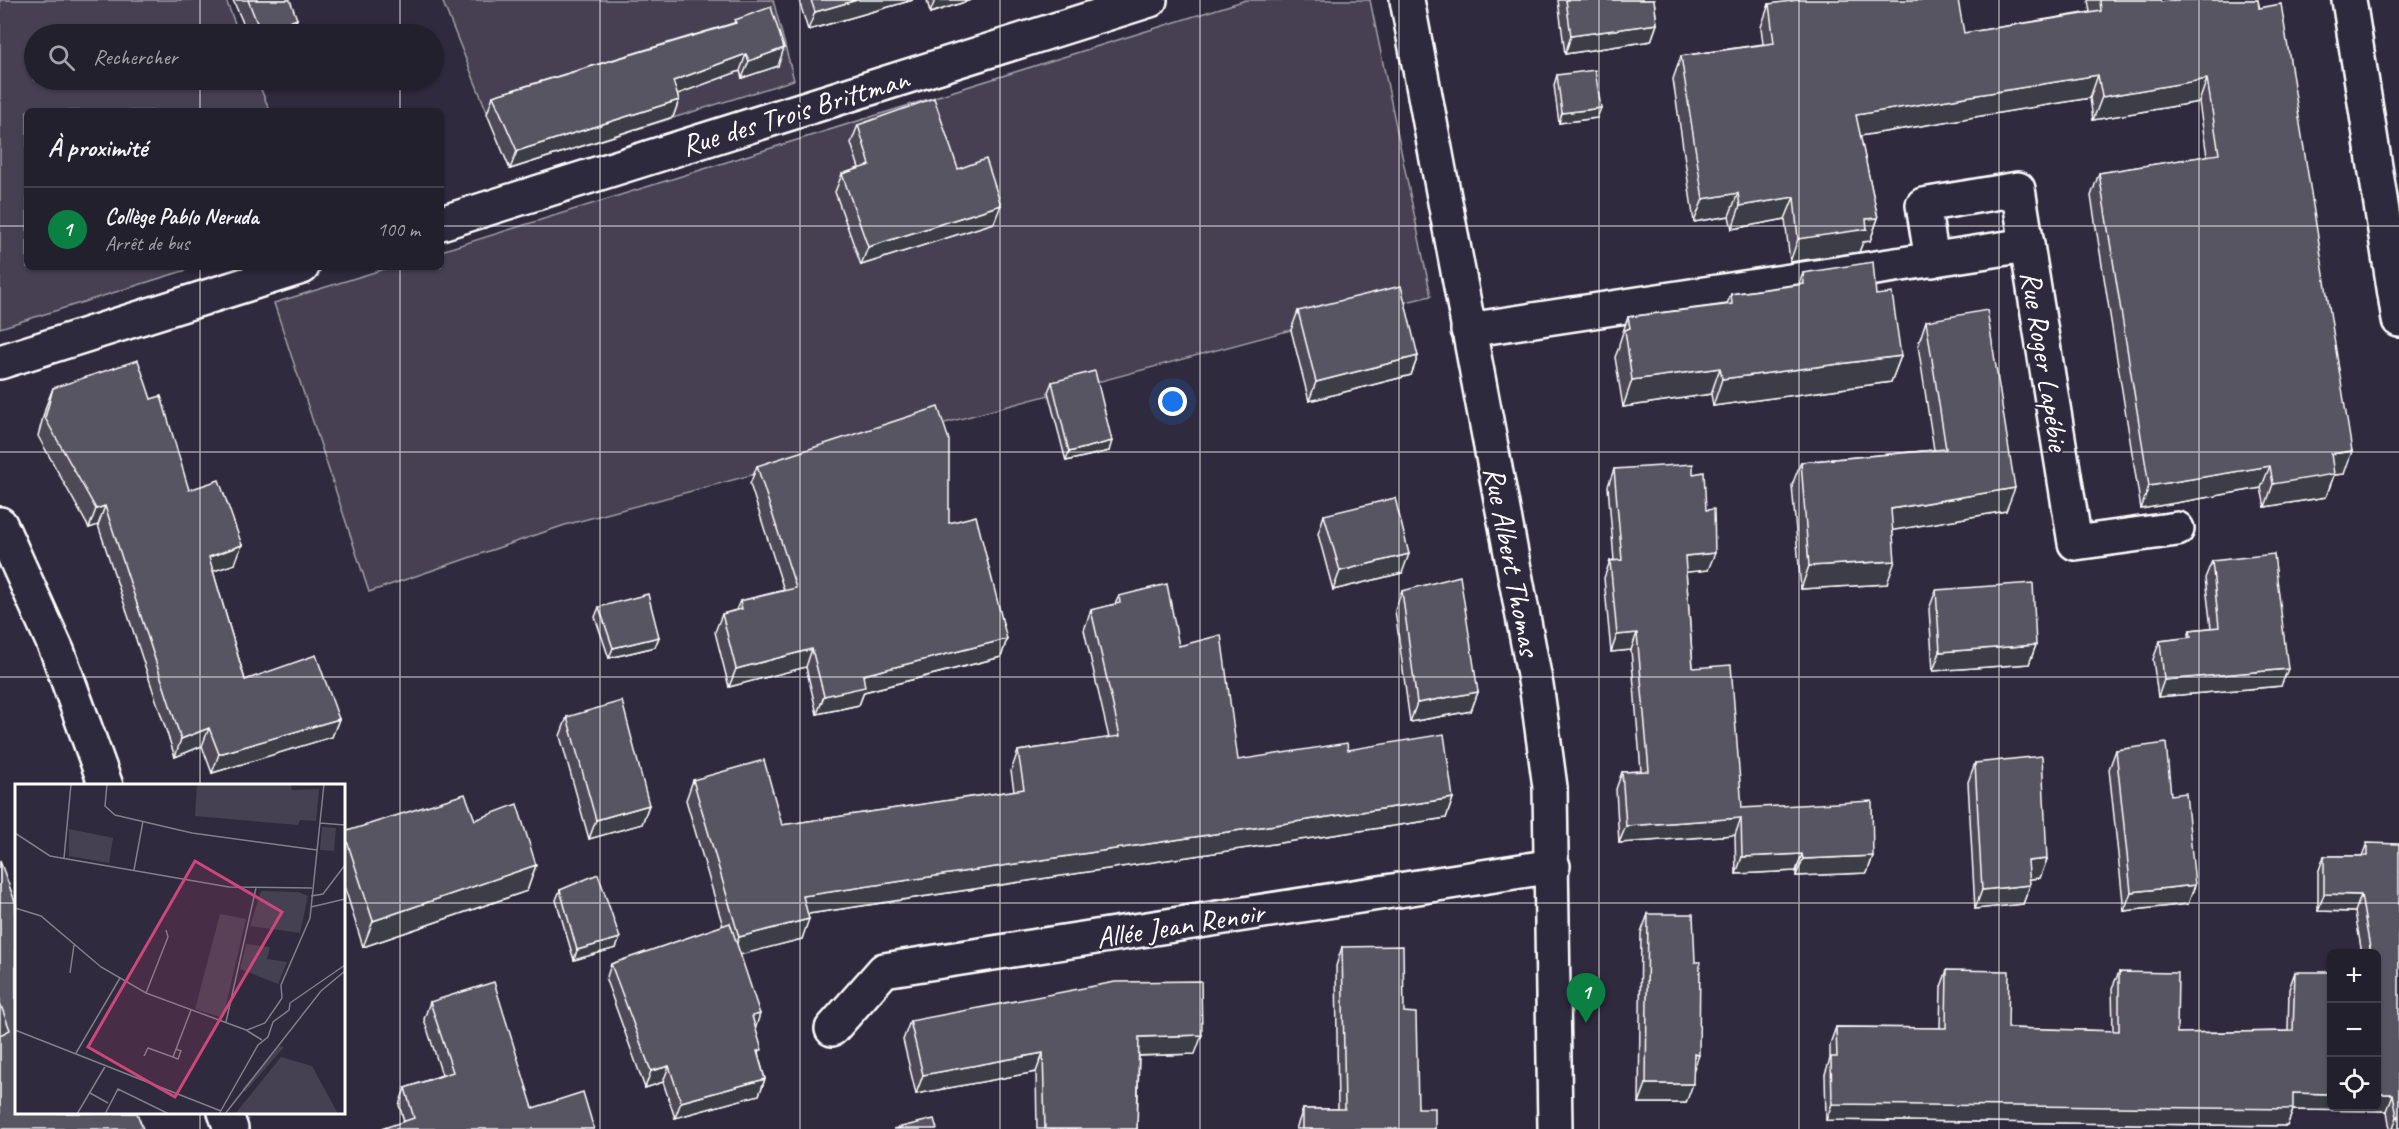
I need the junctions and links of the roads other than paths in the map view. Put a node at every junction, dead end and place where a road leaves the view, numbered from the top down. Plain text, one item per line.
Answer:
1 (1149, 0) edge
2 (1407, 0) edge
3 (2349, 0) edge
4 (444, 222) edge
5 (2027, 245) junction
6 (1932, 260) junction
7 (292, 270) edge
8 (2399, 320) edge
9 (1468, 330) junction
10 (0, 362) edge
11 (0, 524) edge
12 (2177, 529) dead end
13 (105, 784) edge
14 (1553, 867) junction
15 (832, 1029) dead end
16 (225, 1114) edge
17 (231, 1129) edge
18 (1555, 1129) edge

1 - 4 street, Rue des Trois Brittman
2 - 9 street, Rue Albert Thomas
3 - 8 street
5 - 6 street, Rue Roger Lapébie
5 - 6 street
5 - 12 street, Rue Roger Lapébie
6 - 9 street, Rue Roger Lapébie
7 - 10 street
9 - 14 street, Rue Albert Thomas
11 - 13 street
14 - 15 street, Allée Jean Renoir
14 - 18 street, Rue Albert Thomas
16 - 17 street

